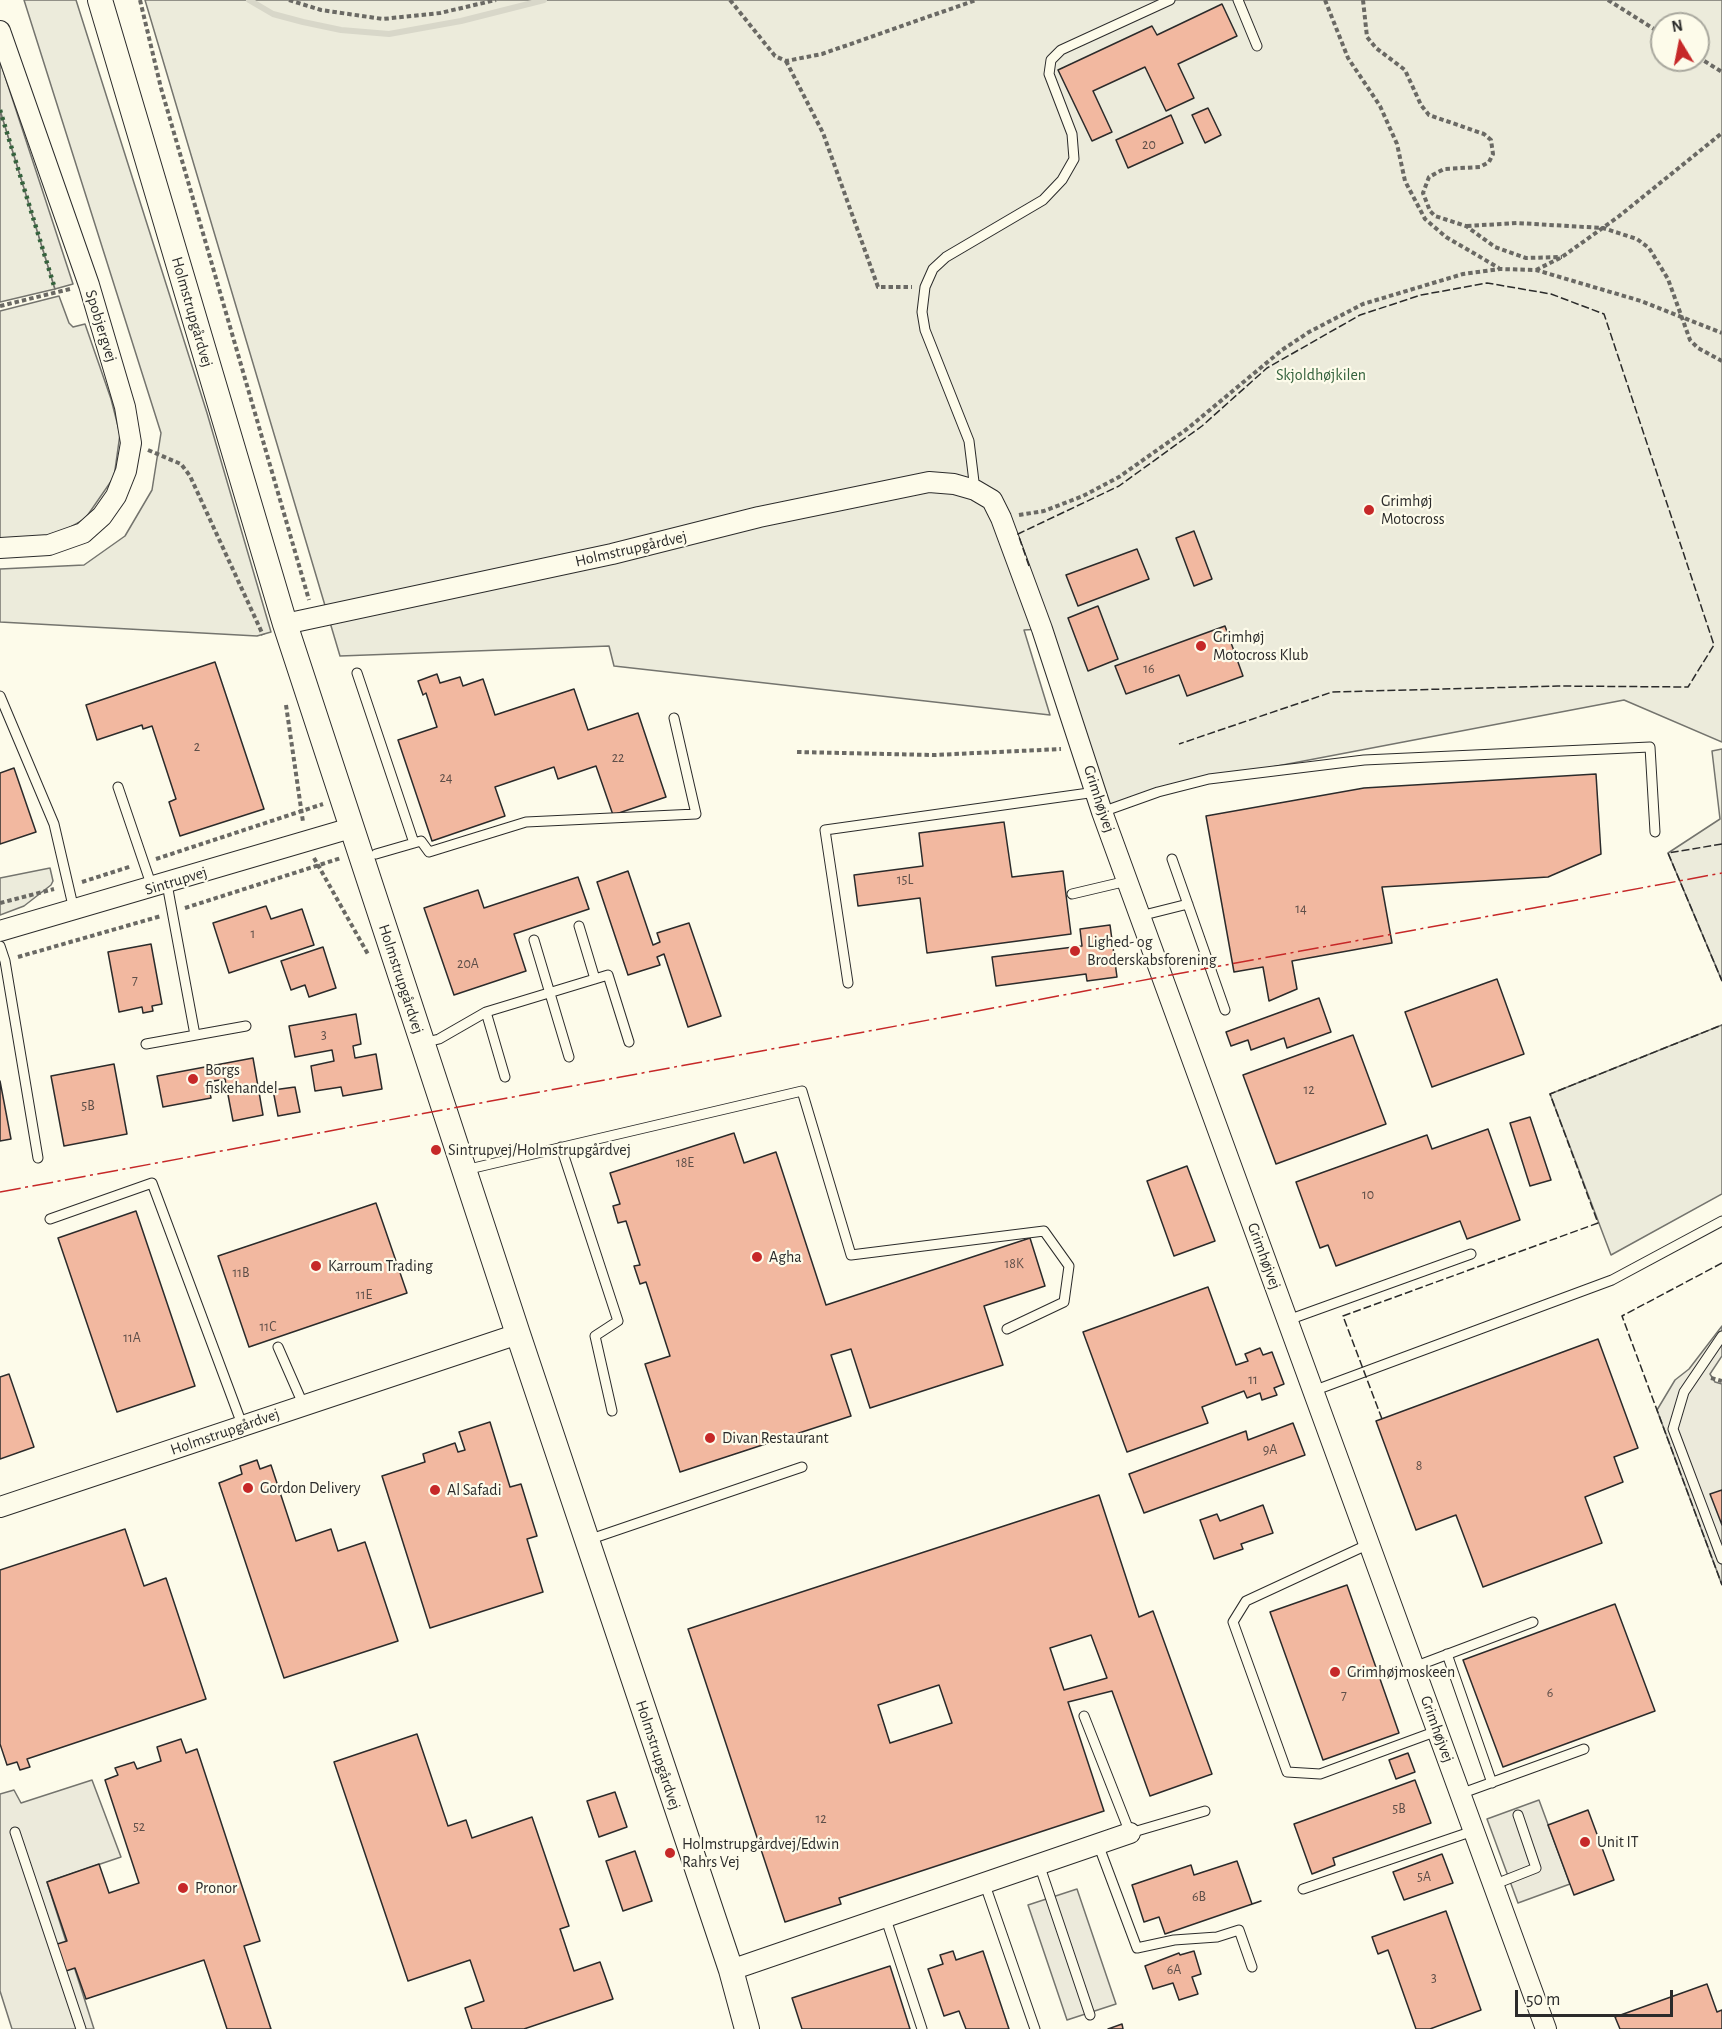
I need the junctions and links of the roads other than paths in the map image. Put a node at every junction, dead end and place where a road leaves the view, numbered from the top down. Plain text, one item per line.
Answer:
1 (100, 0) edge
2 (1170, 0) edge
3 (1238, 0) edge
4 (0, 31) edge
5 (1257, 46) dead end
6 (975, 490) junction
7 (0, 548) edge
8 (285, 624) junction
9 (357, 673) dead end
10 (0, 696) edge
11 (674, 718) dead end
12 (118, 787) dead end
13 (1096, 792) junction
14 (1102, 812) junction
15 (351, 828) junction
16 (1655, 832) dead end
17 (414, 843) junction
18 (376, 854) dead end
19 (1172, 859) dead end
20 (1127, 881) junction
21 (160, 886) junction
22 (1072, 894) dead end
23 (1188, 904) junction
24 (74, 910) junction
25 (1140, 916) junction
26 (579, 926) dead end
27 (0, 931) edge
28 (534, 940) dead end
29 (0, 946) edge
30 (596, 979) junction
31 (848, 983) dead end
32 (550, 993) junction
33 (1225, 1010) dead end
34 (486, 1012) junction
35 (246, 1026) dead end
36 (195, 1035) junction
37 (629, 1042) dead end
38 (423, 1043) junction
39 (146, 1044) dead end
40 (570, 1057) dead end
41 (505, 1077) dead end
42 (561, 1147) junction
43 (38, 1158) dead end
44 (465, 1170) junction
45 (50, 1219) dead end
46 (1722, 1221) edge
47 (1471, 1254) dead end
48 (1288, 1320) junction
49 (1006, 1329) dead end
50 (518, 1334) junction
51 (1722, 1336) edge
52 (278, 1347) dead end
53 (1313, 1391) junction
54 (303, 1404) junction
55 (612, 1411) dead end
56 (243, 1427) junction
57 (802, 1467) dead end
58 (0, 1507) edge
59 (586, 1540) junction
60 (1369, 1544) junction
61 (1722, 1559) edge
62 (1533, 1622) dead end
63 (1447, 1654) junction
64 (1414, 1667) junction
65 (1084, 1716) dead end
66 (1437, 1731) junction
67 (1584, 1749) dead end
68 (1492, 1783) junction
69 (1460, 1794) junction
70 (1205, 1811) dead end
71 (1518, 1815) dead end
72 (1473, 1831) junction
73 (15, 1832) dead end
74 (1130, 1833) junction
75 (1098, 1844) junction
76 (1039, 1864) junction
77 (984, 1882) junction
78 (1493, 1885) junction
79 (1304, 1889) dead end
80 (885, 1916) junction
81 (1252, 1967) dead end
82 (731, 1970) junction
83 (1090, 2015) dead end
84 (81, 2029) edge
85 (747, 2029) edge
86 (922, 2029) edge
87 (1035, 2029) edge
88 (1546, 2029) edge

1 - 8 street, Holmstrupgårdvej
2 - 6 lane
3 - 5 lane
4 - 7 street, Spobjergvej
6 - 8 street, Holmstrupgårdvej
6 - 13 street, Grimhøjvej
8 - 15 street, Holmstrupgårdvej
9 - 17 lane
10 - 24 lane
11 - 17 lane
12 - 21 lane
13 - 14 street, Grimhøjvej
13 - 31 lane
14 - 16 lane
14 - 20 street, Grimhøjvej
15 - 21 street, Sintrupvej
15 - 38 street, Holmstrupgårdvej
17 - 18 lane
19 - 23 lane
20 - 22 lane
20 - 25 street, Grimhøjvej
21 - 24 street, Sintrupvej
21 - 36 lane
23 - 25 lane
23 - 33 lane
24 - 27 street, Sintrupvej
25 - 48 street, Grimhøjvej
26 - 30 lane
28 - 32 lane
29 - 43 lane
30 - 32 lane
30 - 37 lane
32 - 34 lane
32 - 40 lane
34 - 38 lane
34 - 41 lane
35 - 36 lane
36 - 39 lane
38 - 44 street, Holmstrupgårdvej
42 - 44 lane
42 - 49 lane
42 - 55 lane
44 - 50 street, Holmstrupgårdvej
45 - 56 lane
46 - 53 lane
47 - 48 lane
48 - 53 street, Grimhøjvej
50 - 54 street, Holmstrupgårdvej
50 - 59 street, Holmstrupgårdvej
51 - 61 lane
52 - 54 lane
53 - 60 street, Grimhøjvej
54 - 56 street, Holmstrupgårdvej
56 - 58 street, Holmstrupgårdvej
57 - 59 lane
59 - 82 street, Holmstrupgårdvej
60 - 64 street, Grimhøjvej
60 - 66 lane
62 - 63 lane
63 - 64 lane
63 - 68 lane
64 - 66 street, Grimhøjvej
65 - 74 lane
66 - 69 street, Grimhøjvej
67 - 68 lane
68 - 69 lane
69 - 72 street, Grimhøjvej
70 - 74 lane
71 - 78 lane
72 - 78 street, Grimhøjvej
72 - 79 lane
73 - 84 lane
74 - 75 street
75 - 76 street
75 - 81 lane
76 - 77 street
76 - 83 lane
77 - 80 street
77 - 87 lane
78 - 88 street, Grimhøjvej
80 - 82 street
80 - 86 lane
82 - 85 street, Holmstrupgårdvej

